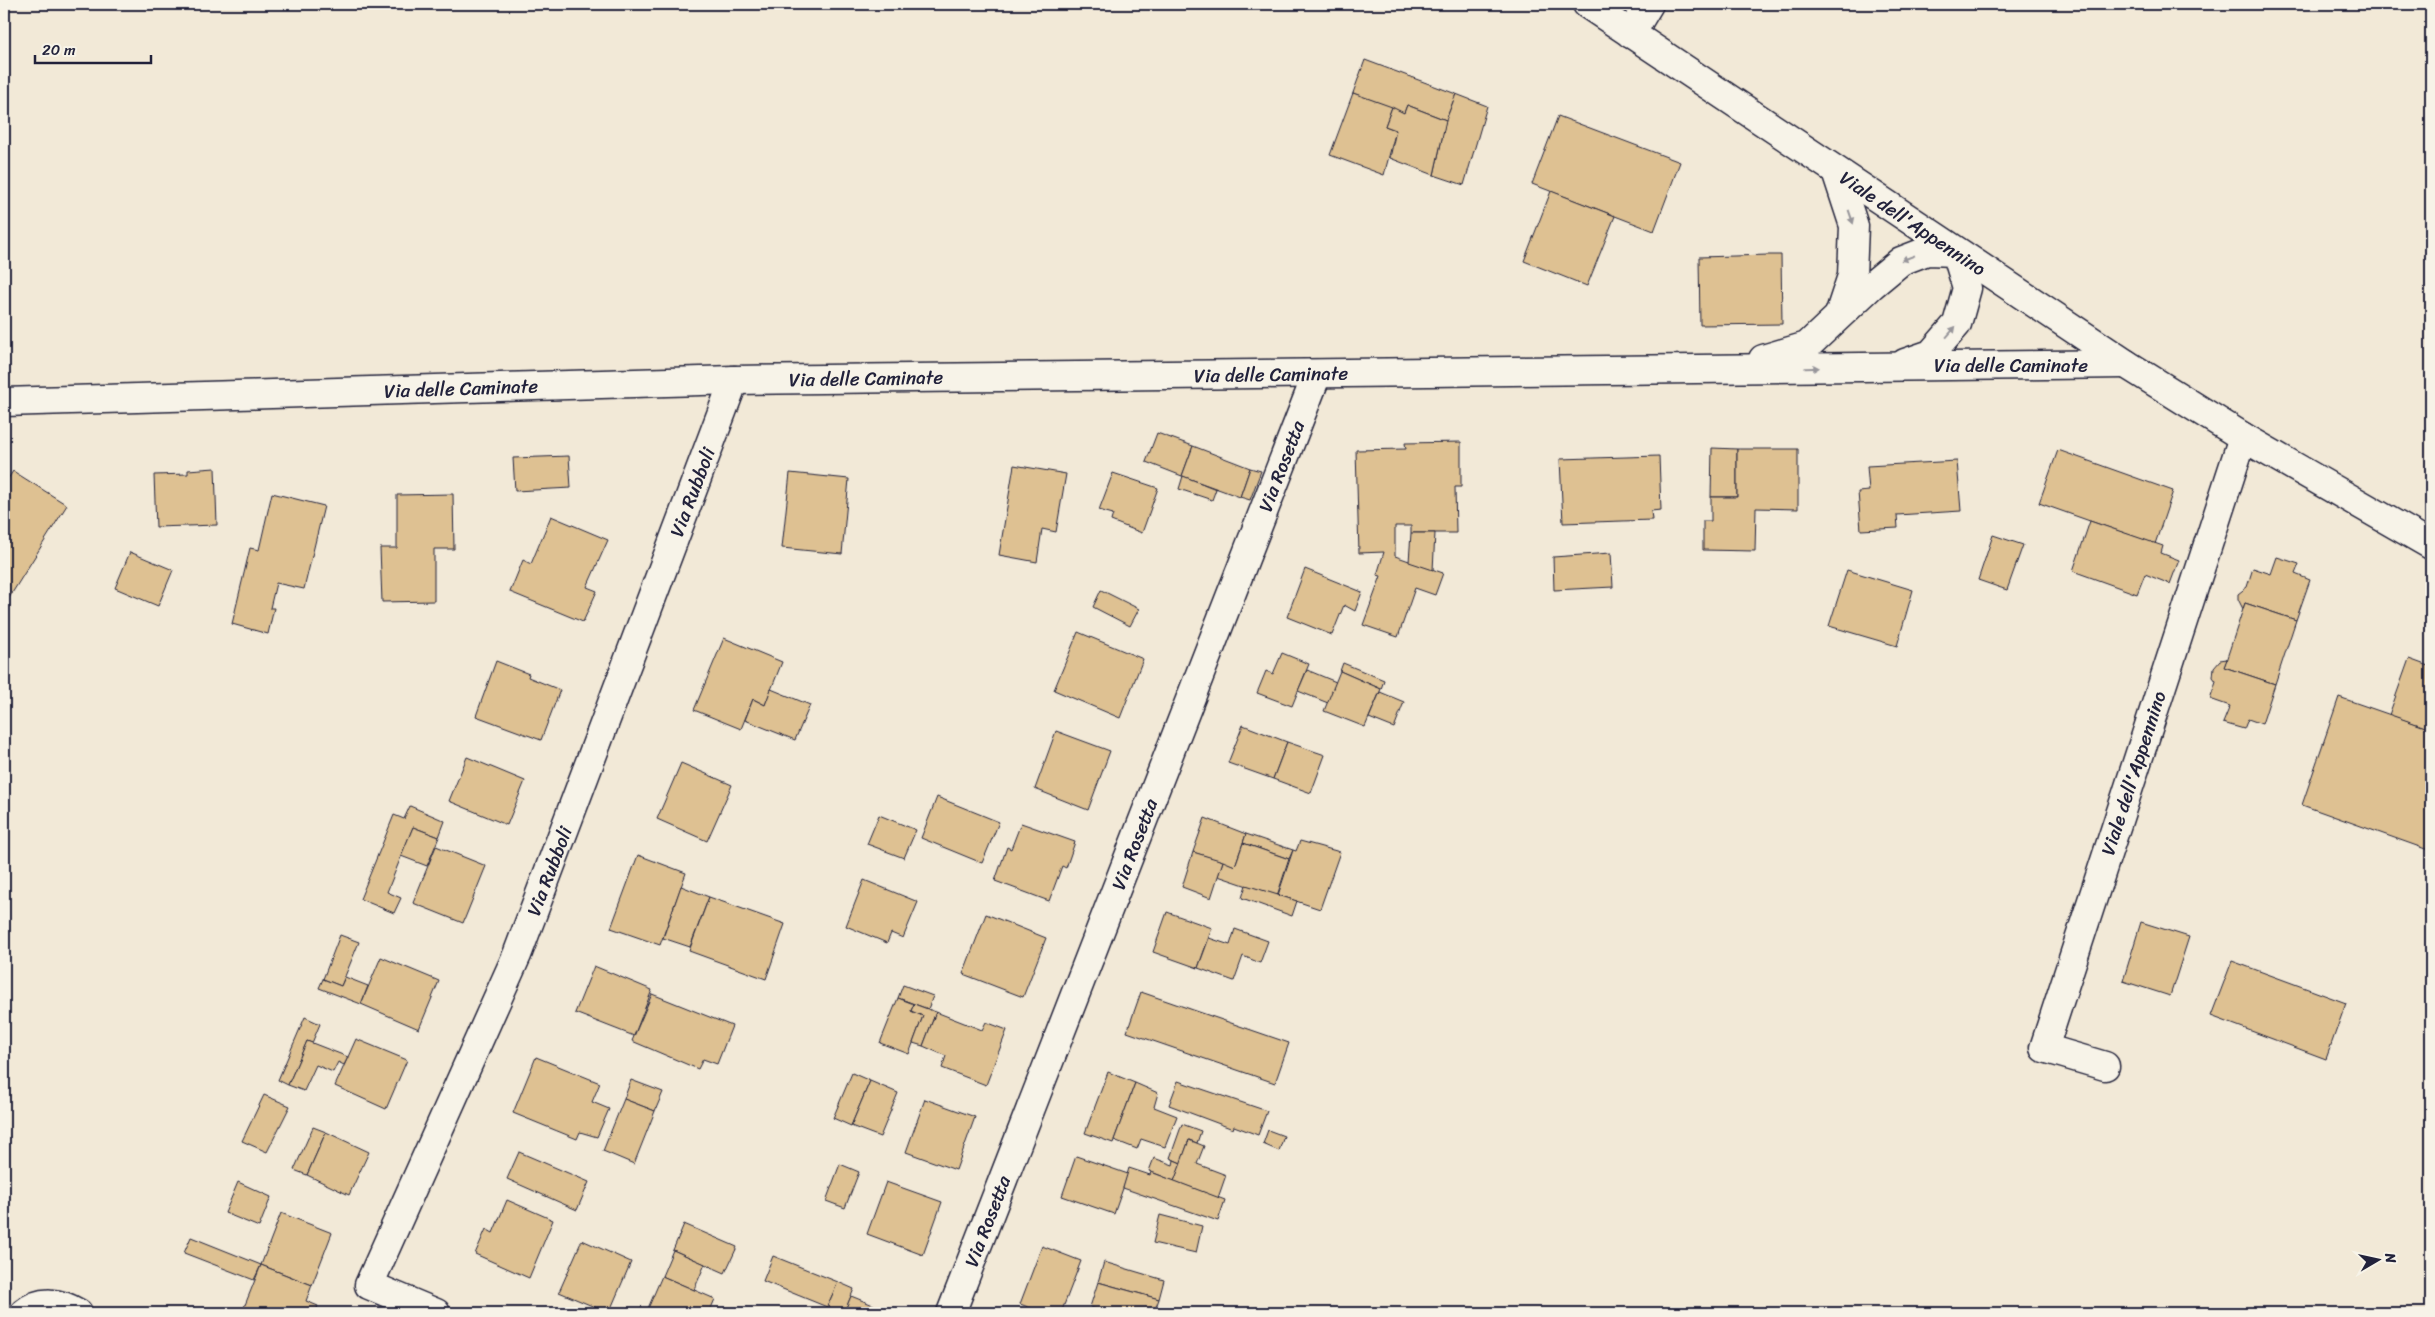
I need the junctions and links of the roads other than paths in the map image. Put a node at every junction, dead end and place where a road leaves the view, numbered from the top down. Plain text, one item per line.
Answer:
1 (1649, 4) edge
2 (1594, 6) edge
3 (1631, 34) junction
4 (1836, 171) junction
5 (1956, 252) junction
6 (1838, 319) junction
7 (2126, 364) junction
8 (1897, 366) junction
9 (1728, 370) junction
10 (1317, 374) junction
11 (734, 380) junction
12 (4, 402) edge
13 (2243, 437) junction
14 (2431, 546) edge
15 (2105, 1066) dead end
16 (24, 1313) edge
17 (78, 1313) edge
18 (436, 1313) edge
19 (951, 1313) edge

1 - 3 street
2 - 3 street, Viale dell'Appennino
3 - 4 street, Viale dell'Appennino
4 - 5 street, Viale dell'Appennino
4 -> 6 street
5 -> 6 street, Via delle Caminate
5 - 7 street, Viale dell'Appennino
8 -> 5 street, Via delle Caminate
6 - 9 street, Via delle Caminate
7 - 8 street, Via delle Caminate
7 - 13 street, Viale dell'Appennino
9 -> 8 street, Via delle Caminate
9 - 10 street, Via delle Caminate
10 - 11 street, Via delle Caminate
10 - 19 street, Via Rosetta
11 - 12 street, Via delle Caminate
11 - 18 street, Via Rubboli
13 - 14 street, Viale dell'Appennino
13 - 15 street, Viale dell'Appennino
16 - 17 street

